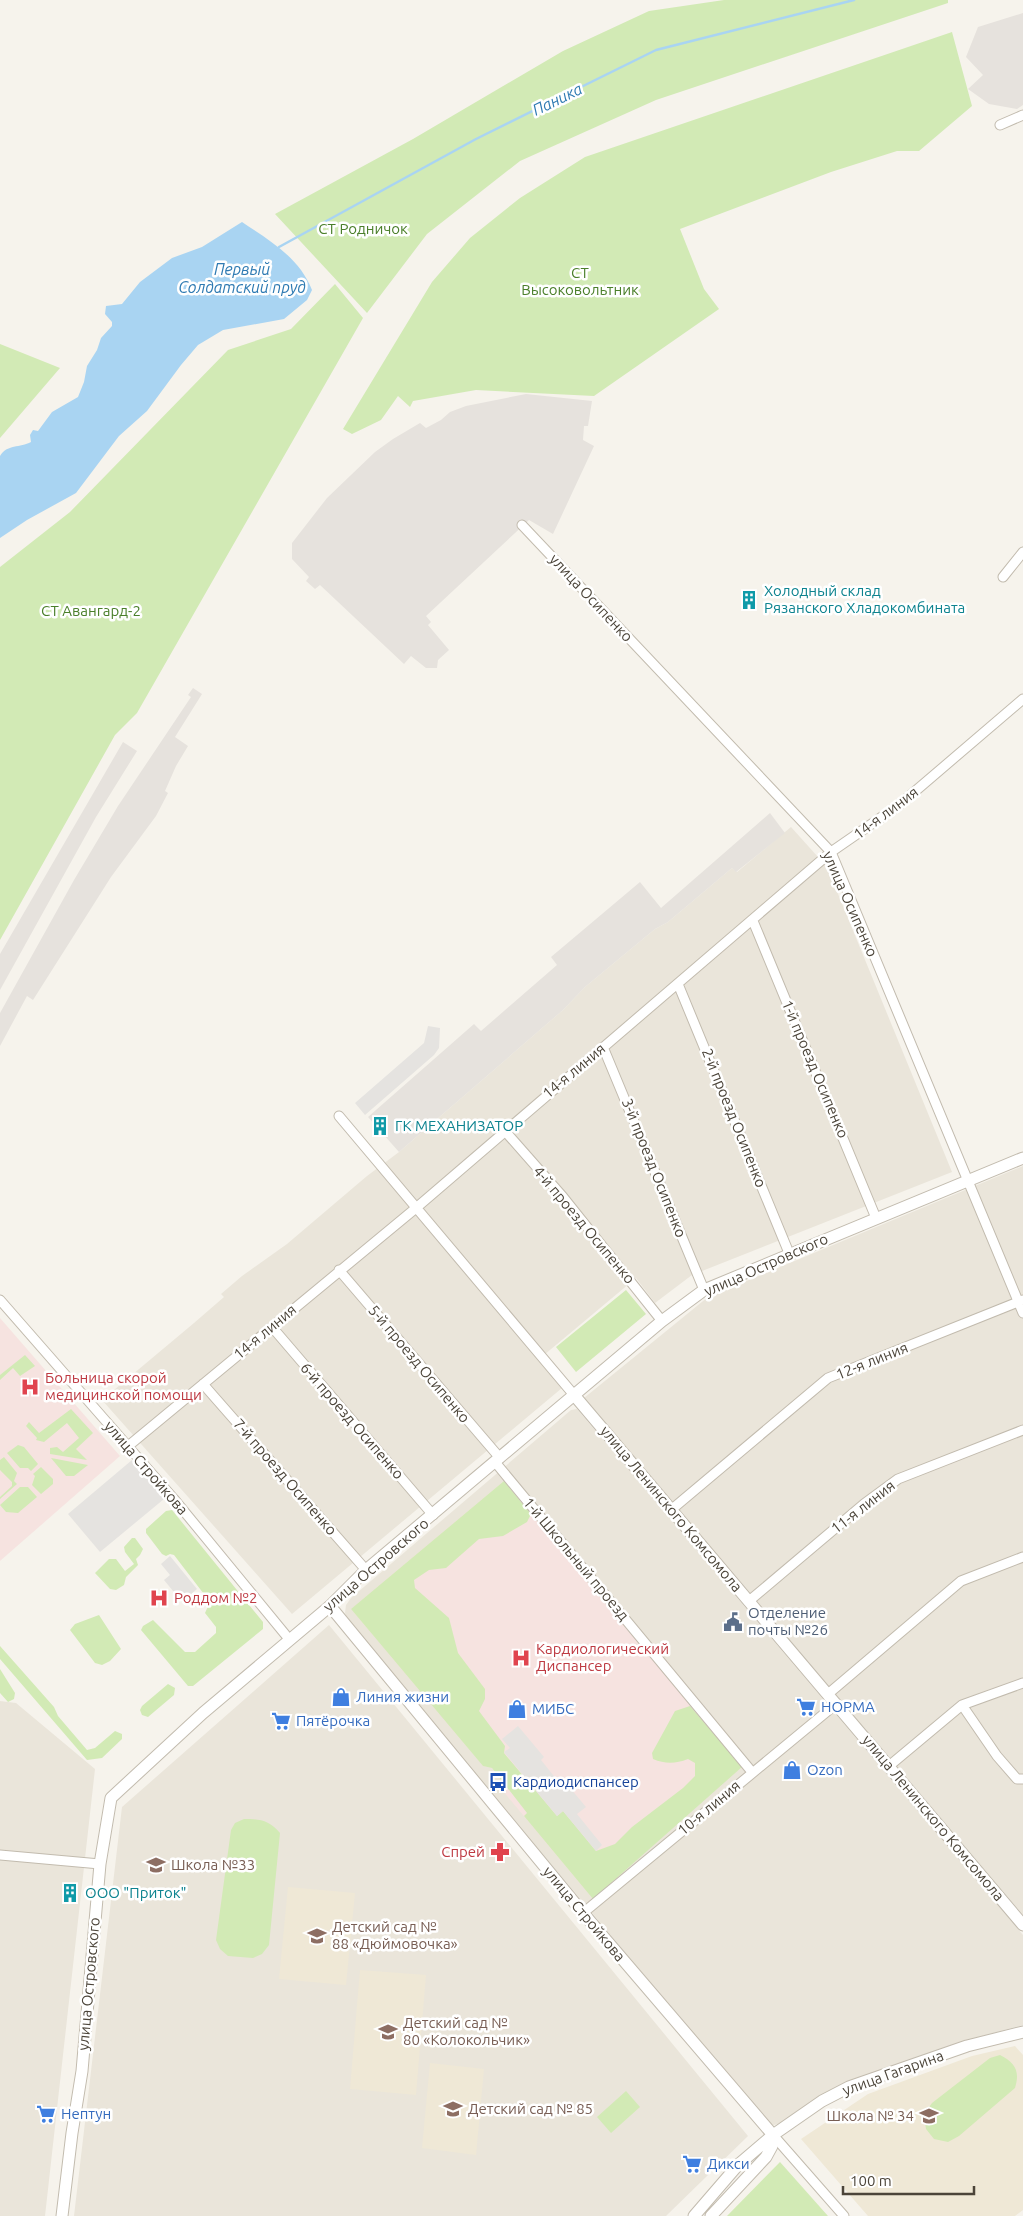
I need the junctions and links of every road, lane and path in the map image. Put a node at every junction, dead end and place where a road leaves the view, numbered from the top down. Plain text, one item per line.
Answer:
1 (1023, 115) edge
2 (1000, 125) dead end
3 (522, 526) dead end
4 (1023, 552) edge
5 (1003, 578) dead end
6 (1023, 699) edge
7 (831, 852) junction
8 (753, 921) junction
9 (678, 984) junction
10 (603, 1047) junction
11 (339, 1116) dead end
12 (504, 1130) junction
13 (1023, 1158) edge
14 (967, 1182) junction
15 (416, 1208) junction
16 (876, 1218) junction
17 (789, 1253) junction
18 (339, 1270) junction
19 (704, 1290) junction
20 (0, 1300) edge
21 (1021, 1301) edge
22 (1023, 1314) edge
23 (662, 1321) junction
24 (272, 1327) junction
25 (203, 1384) junction
26 (574, 1394) junction
27 (1023, 1430) edge
28 (127, 1447) junction
29 (497, 1460) junction
30 (671, 1510) junction
31 (433, 1515) junction
32 (1023, 1558) edge
33 (366, 1570) junction
34 (749, 1601) junction
35 (330, 1606) junction
36 (289, 1639) junction
37 (1023, 1683) edge
38 (828, 1694) junction
39 (836, 1704) junction
40 (962, 1706) junction
41 (889, 1766) junction
42 (752, 1772) junction
43 (1023, 1779) edge
44 (0, 1854) edge
45 (100, 1864) junction
46 (582, 1913) junction
47 (1023, 1925) edge
48 (1023, 2032) edge
49 (773, 2135) junction
50 (62, 2216) edge
51 (694, 2216) edge
52 (711, 2216) edge
53 (844, 2216) edge

1 - 2 street
3 - 7 street, улица Осипенко
4 - 5 street
6 - 7 street, 14-я линия
7 - 8 street, 14-я линия
7 - 14 street, улица Осипенко
8 - 9 street, 14-я линия
8 - 16 street, 1-й проезд Осипенко
9 - 10 street, 14-я линия
9 - 17 street, 2-й проезд Осипенко
10 - 12 street, 14-я линия
10 - 19 street, 3-й проезд Осипенко
11 - 15 street, улица Ленинского Комсомола
12 - 15 street, 14-я линия
12 - 23 street, 4-й проезд Осипенко
13 - 14 street, улица Островского
14 - 16 street, улица Островского
14 - 21 street, улица Осипенко
15 - 18 street, 14-я линия
15 - 26 street, улица Ленинского Комсомола
16 - 17 street, улица Островского
17 - 19 street, улица Островского
18 - 24 street, 14-я линия
18 - 29 street, 5-й проезд Осипенко
19 - 23 street, улица Островского
20 - 28 street, улица Стройкова
21 - 22 street, улица Осипенко
21 - 30 street, 12-я линия
23 - 26 street, улица Островского
24 - 25 street, 14-я линия
24 - 31 street, 6-й проезд Осипенко
25 - 28 street, 14-я линия
25 - 33 street, 7-й проезд Осипенко
26 - 29 street, улица Островского
26 - 30 street, улица Ленинского Комсомола
27 - 34 street, 11-я линия
28 - 36 street, улица Стройкова
29 - 31 street, улица Островского
29 - 42 street, 1-й Школьный проезд
30 - 34 street, улица Ленинского Комсомола
31 - 33 street, улица Островского
32 - 38 street
33 - 35 street, улица Островского
34 - 38 street, улица Ленинского Комсомола
35 - 36 street, улица Островского
35 - 46 street, улица Стройкова
36 - 45 street, улица Островского
37 - 40 street
38 - 39 street, улица Ленинского Комсомола
39 - 41 street, улица Ленинского Комсомола
39 - 42 street, 10-я линия
40 - 41 street
40 - 43 street
41 - 47 street, улица Ленинского Комсомола
42 - 46 street, 10-я линия
44 - 45 street
45 - 50 street, улица Островского
46 - 49 street, улица Стройкова
48 - 49 street, улица Гагарина
49 - 51 street, улица Гагарина
49 - 52 street
49 - 53 street, улица Стройкова

